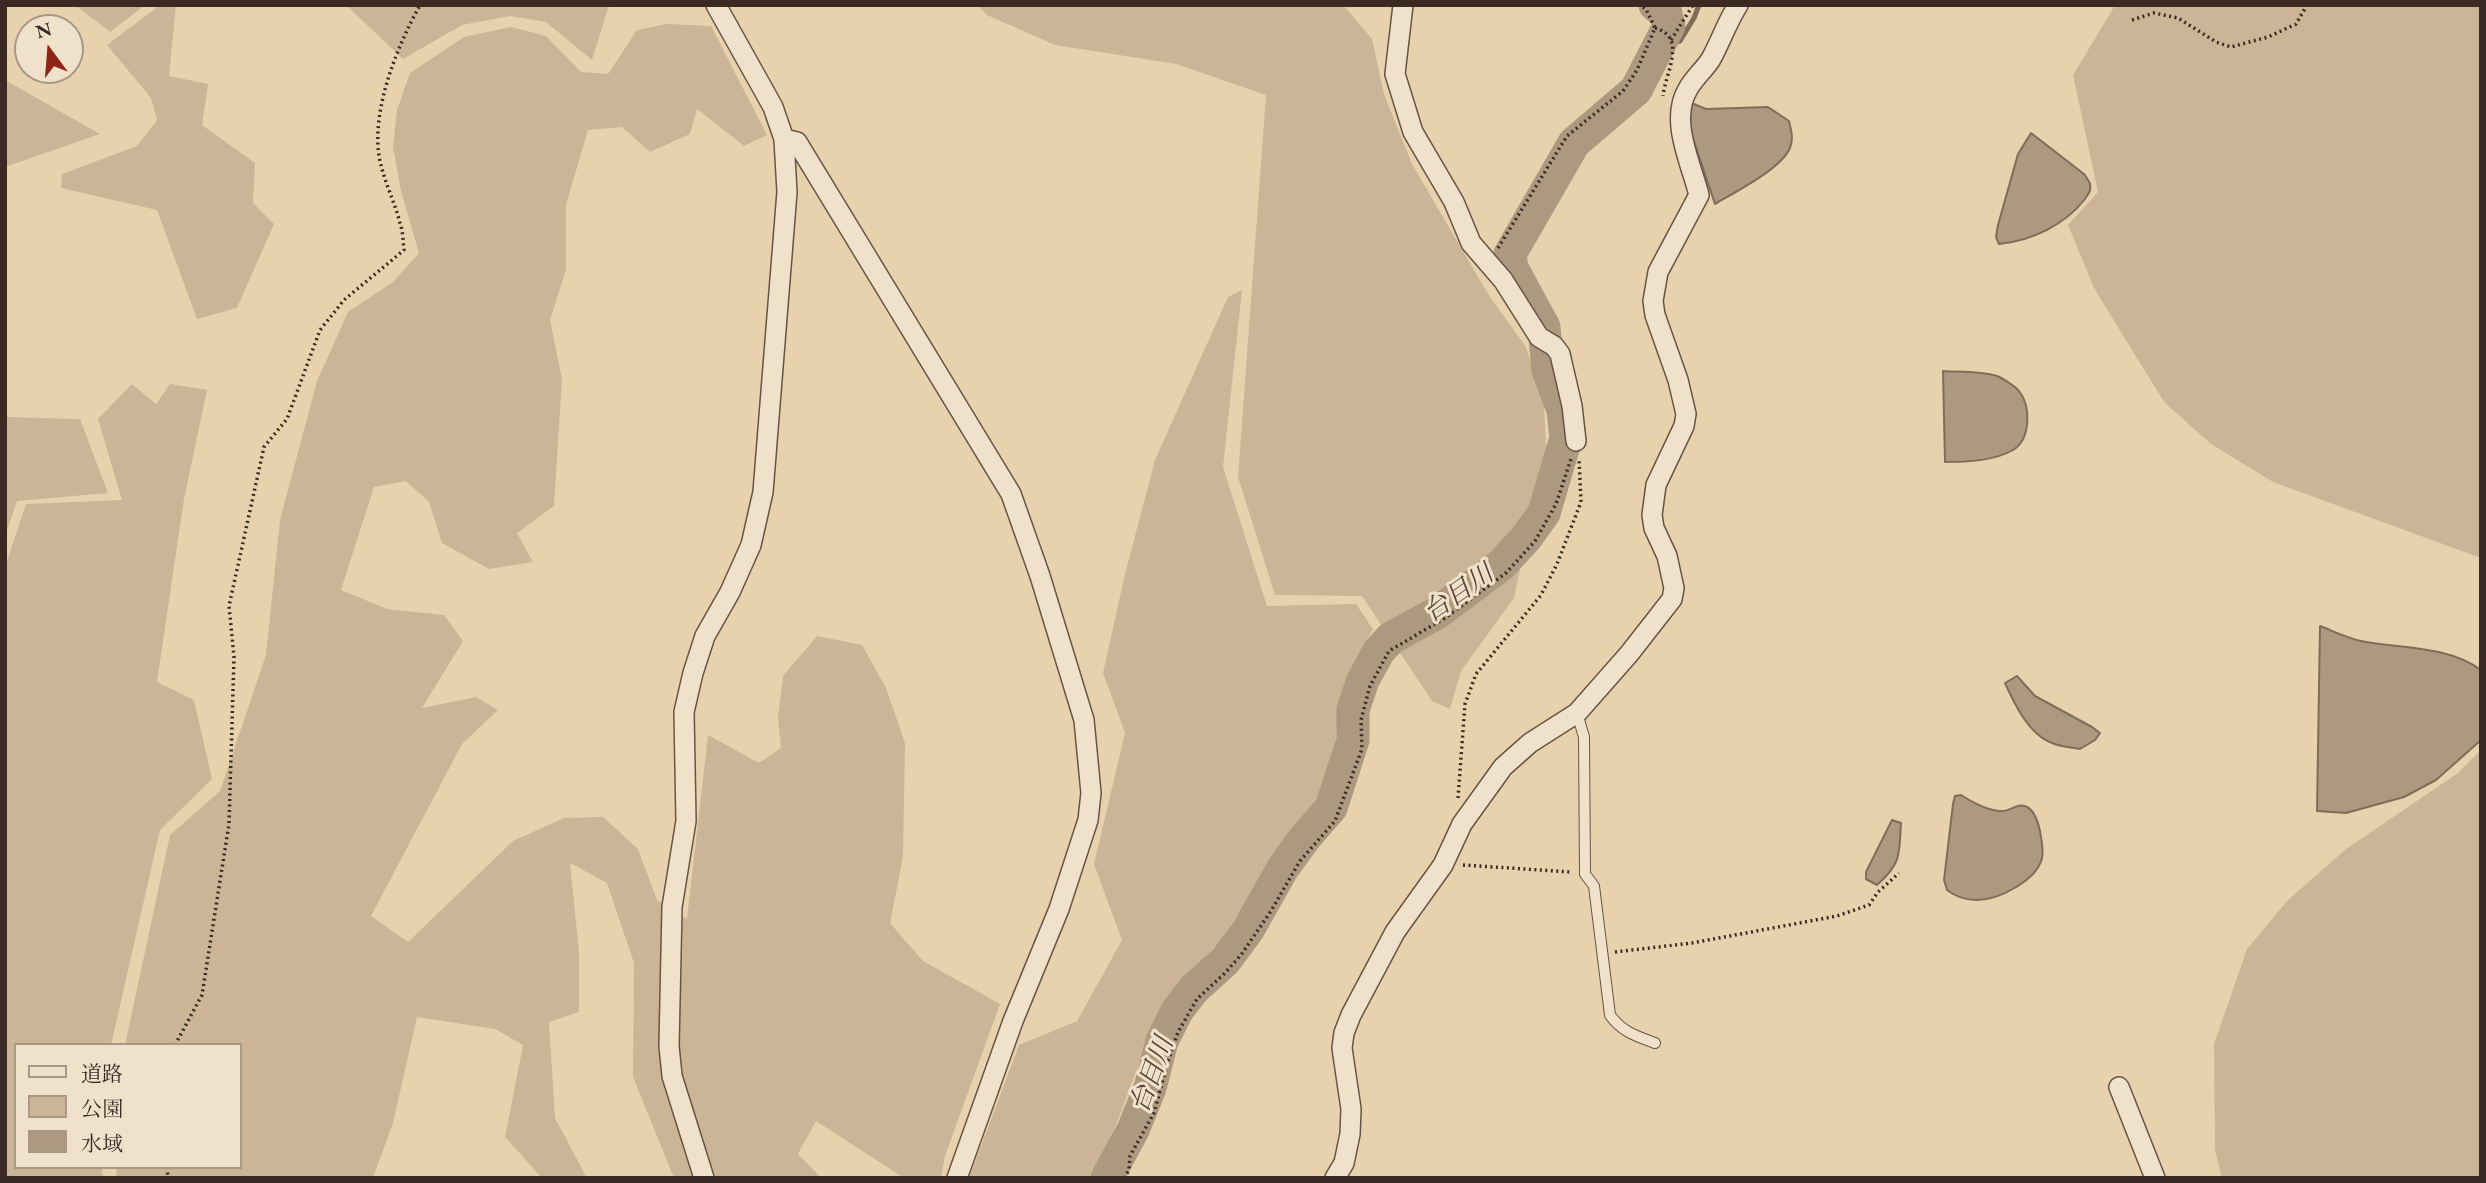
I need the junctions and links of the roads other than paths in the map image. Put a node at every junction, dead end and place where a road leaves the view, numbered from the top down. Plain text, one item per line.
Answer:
1 (716, 5) edge
2 (1738, 5) edge
3 (1402, 7) edge
4 (784, 139) junction
5 (1577, 441) road end
6 (1577, 713) junction
7 (1655, 1043) dead end
8 (2119, 1087) dead end
9 (705, 1178) edge
10 (957, 1178) edge
11 (1335, 1178) edge
12 (2155, 1178) edge

1 - 4 street
2 - 6 street
3 - 5 street
4 - 9 street
4 - 10 street
6 - 7 lane
6 - 11 street
8 - 12 street

